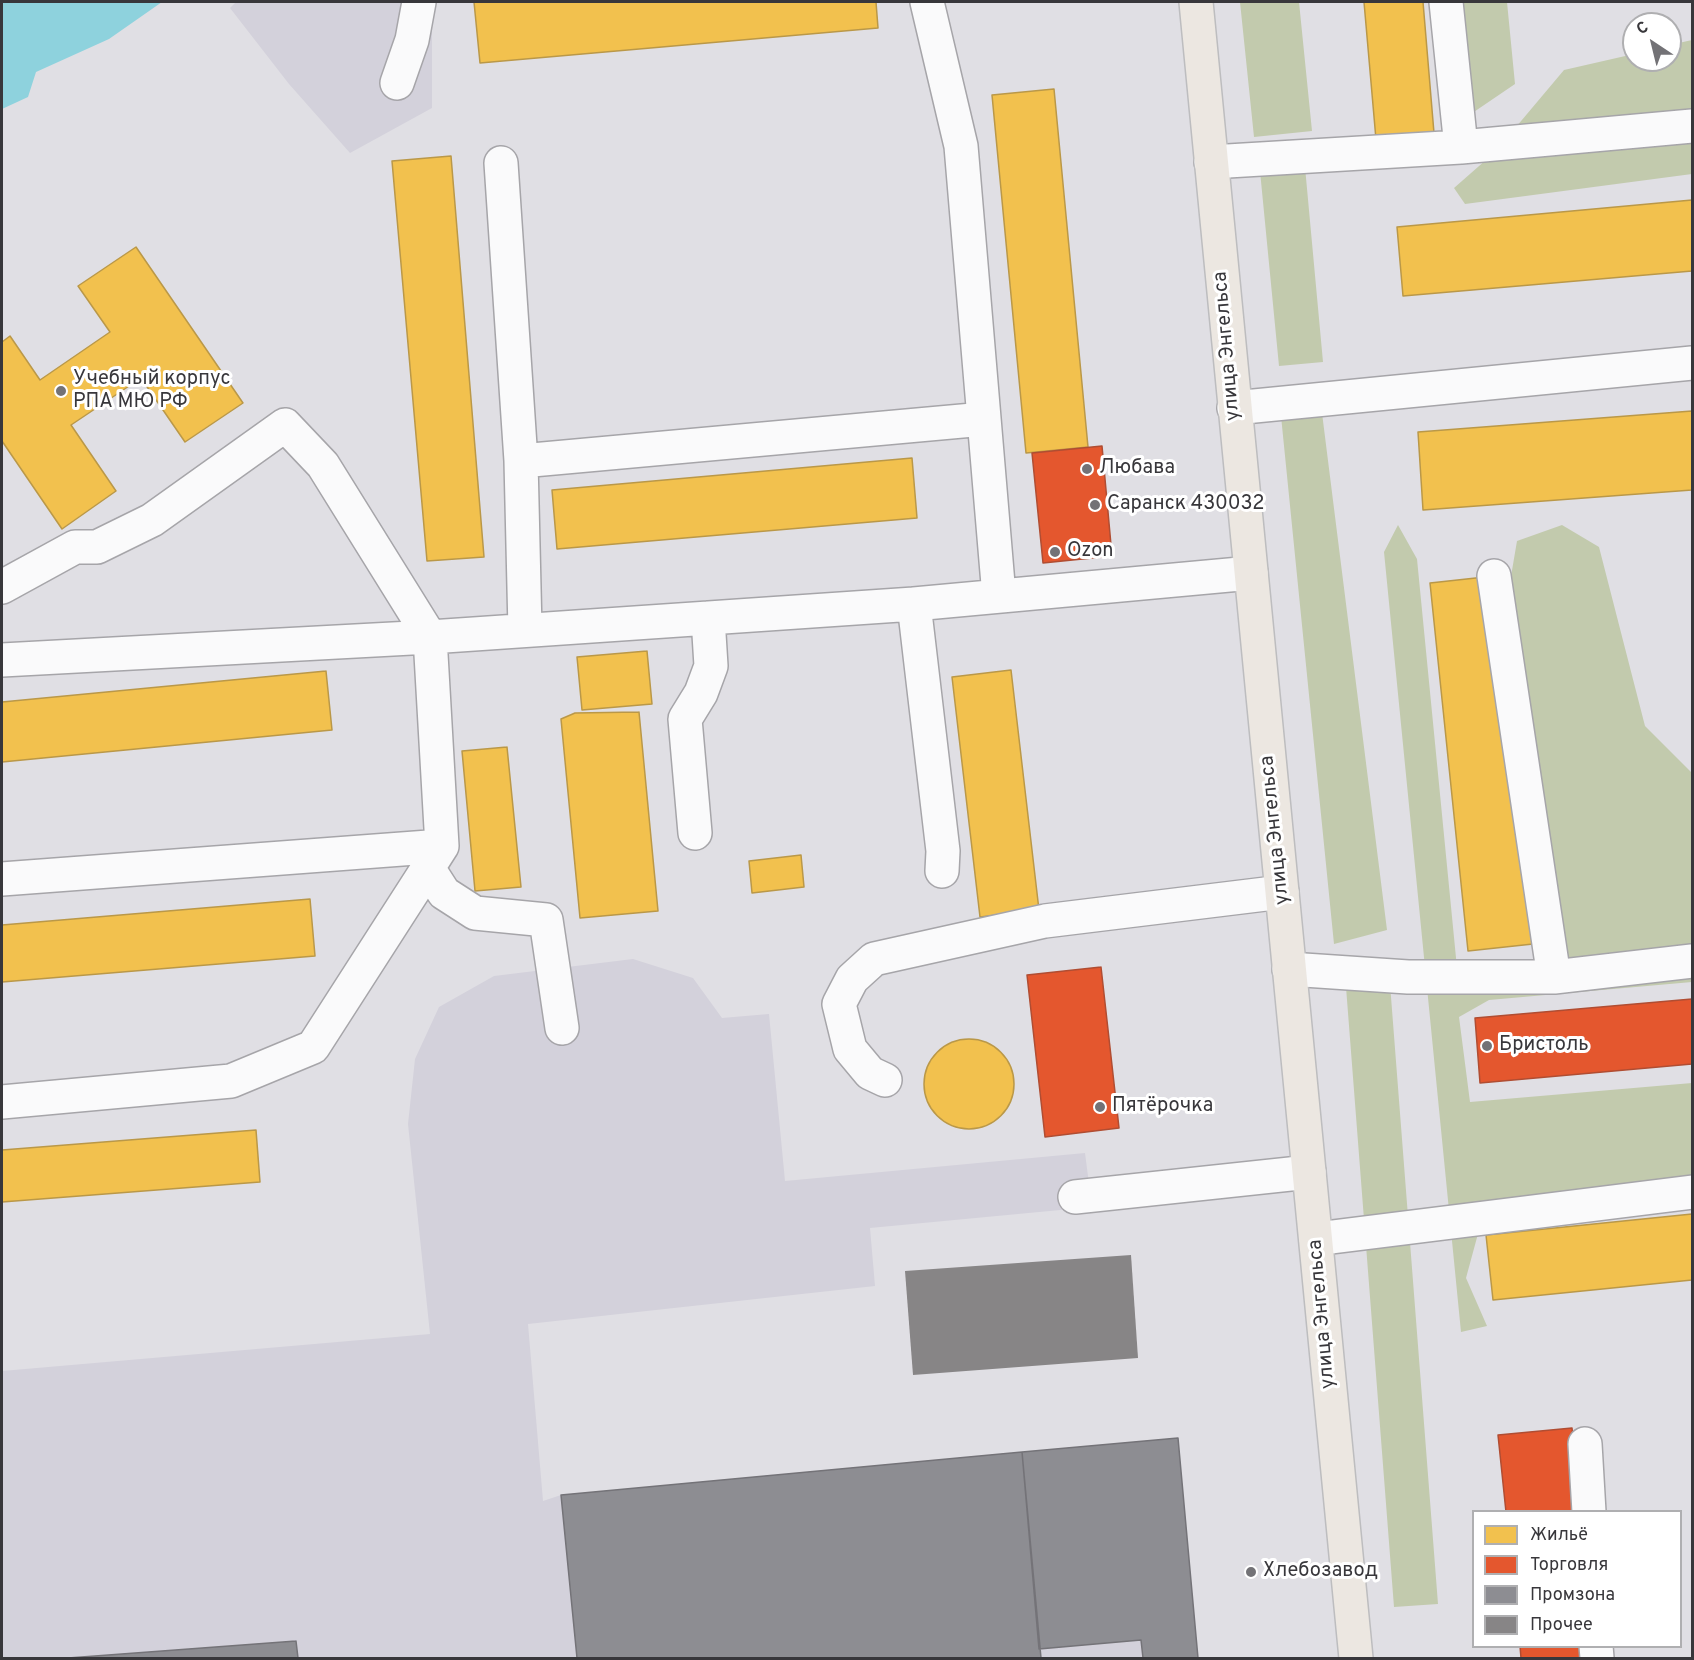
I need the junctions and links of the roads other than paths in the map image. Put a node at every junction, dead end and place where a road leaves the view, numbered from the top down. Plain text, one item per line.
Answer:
1 (419, 2) edge
2 (927, 2) edge
3 (1196, 2) edge
4 (1446, 2) edge
5 (397, 83) dead end
6 (1692, 126) edge
7 (1461, 147) junction
8 (1211, 162) junction
9 (501, 163) dead end
10 (1692, 363) edge
11 (1234, 408) junction
12 (984, 419) junction
13 (521, 461) junction
14 (1251, 573) junction
15 (1494, 576) dead end
16 (2, 587) edge
17 (999, 596) junction
18 (914, 604) junction
19 (708, 618) junction
20 (525, 630) junction
21 (430, 637) junction
22 (2, 660) edge
23 (695, 833) dead end
24 (435, 857) junction
25 (942, 871) dead end
26 (2, 879) edge
27 (1282, 892) junction
28 (1692, 961) edge
29 (1290, 969) junction
30 (1554, 977) junction
31 (562, 1028) dead end
32 (885, 1080) dead end
33 (2, 1102) edge
34 (1309, 1172) junction
35 (1692, 1192) edge
36 (1075, 1197) dead end
37 (1316, 1239) junction
38 (1585, 1444) dead end
39 (1589, 1510) edge
40 (1356, 1659) edge

1 - 5 lane
2 - 12 lane
3 - 8 main road, улица Энгельса
4 - 7 lane
6 - 7 lane
7 - 8 lane
8 - 11 main road, улица Энгельса
9 - 13 lane
10 - 11 lane
11 - 14 main road, улица Энгельса
12 - 13 lane
12 - 17 lane
13 - 20 lane
14 - 17 lane
14 - 27 main road, улица Энгельса
15 - 30 lane
16 - 21 lane
17 - 18 lane
18 - 19 lane
18 - 25 lane
19 - 20 lane
19 - 23 lane
20 - 21 lane
21 - 22 lane
21 - 24 lane
24 - 26 lane
24 - 31 lane
24 - 33 lane
27 - 29 main road, улица Энгельса
27 - 32 lane
28 - 30 lane
29 - 30 lane
29 - 34 main road, улица Энгельса
34 - 36 lane
34 - 37 main road, улица Энгельса
35 - 37 lane
37 - 40 main road, улица Энгельса
38 - 39 lane

